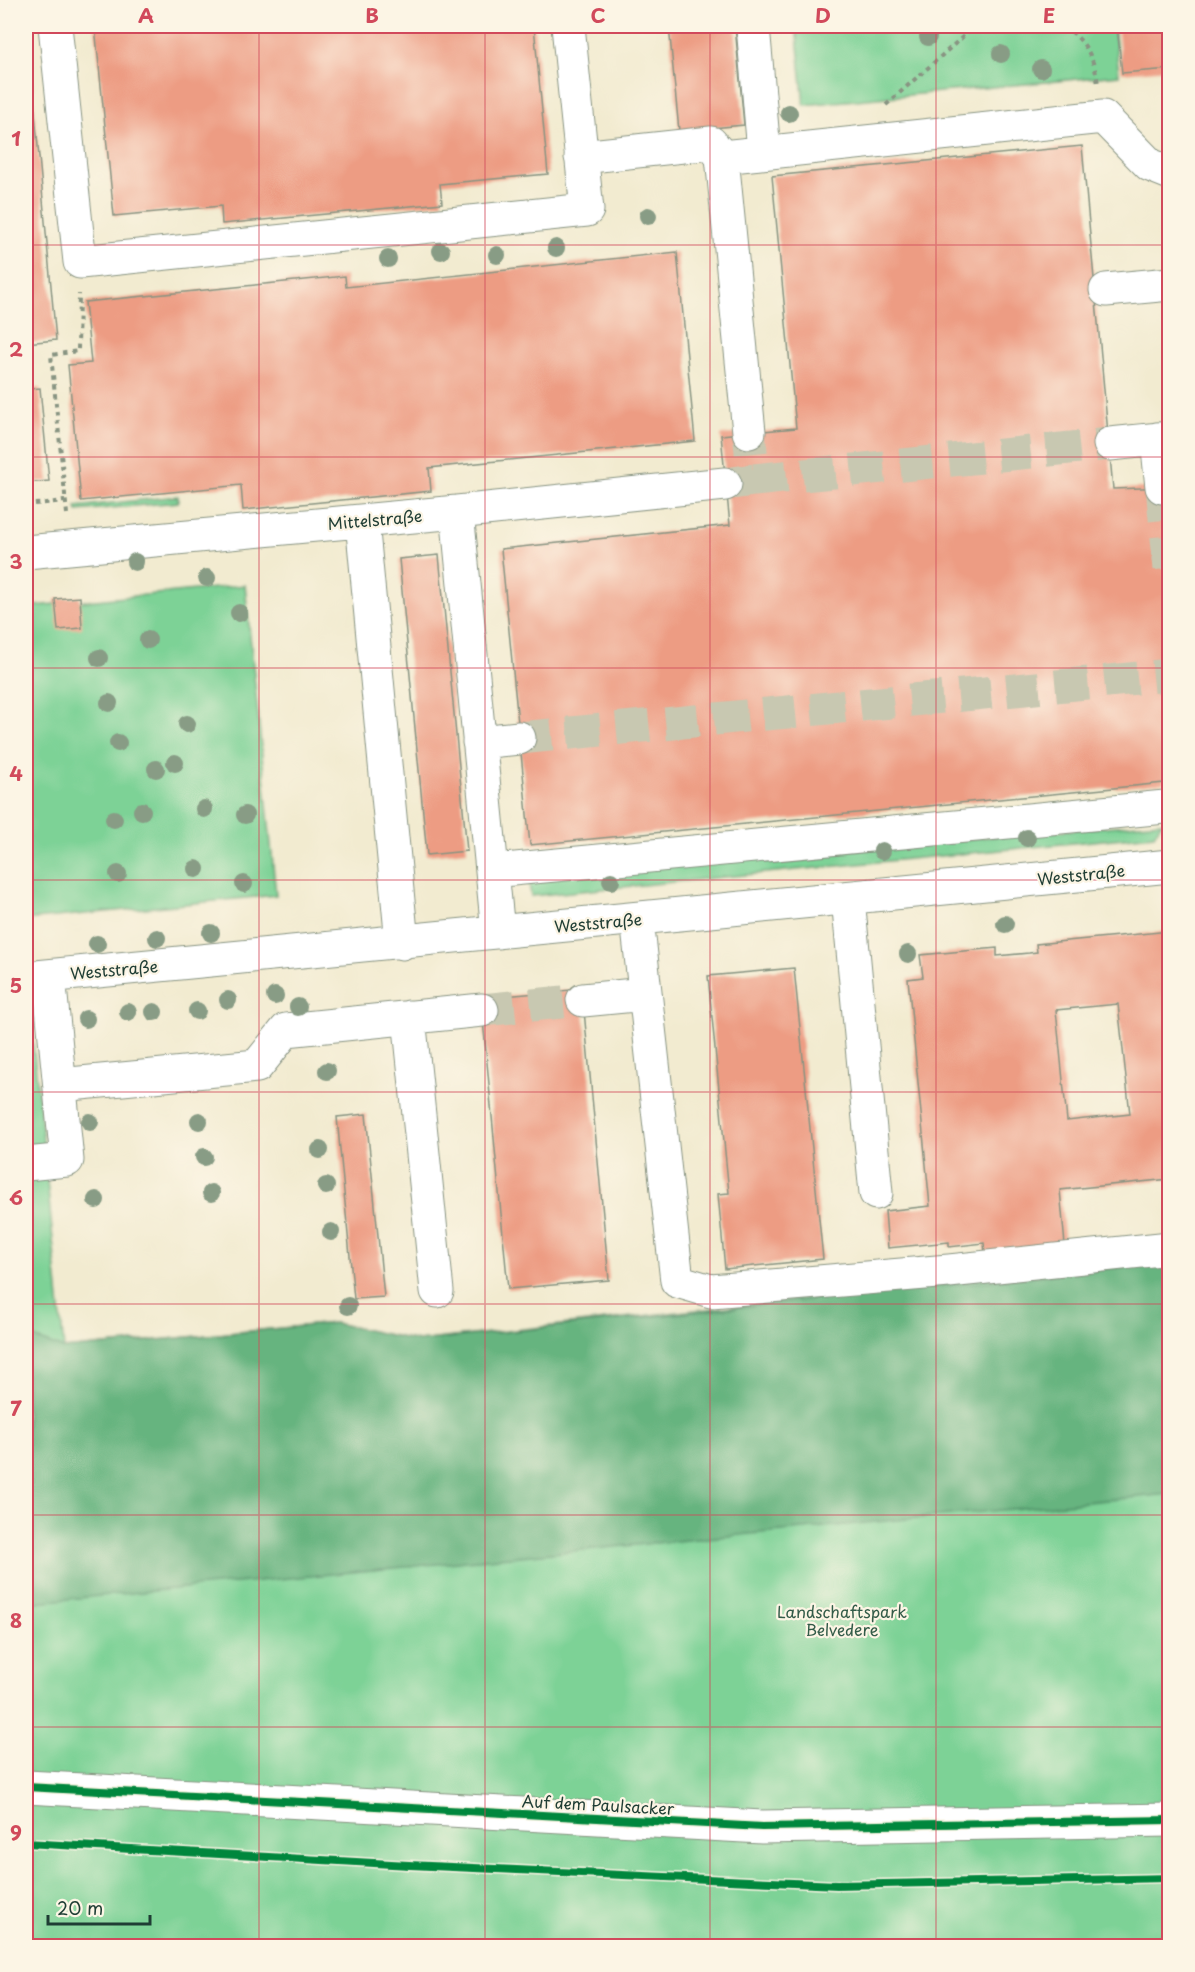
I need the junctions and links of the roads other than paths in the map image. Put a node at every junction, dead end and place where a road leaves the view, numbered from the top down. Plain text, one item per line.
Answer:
1 (55, 26) edge
2 (568, 26) edge
3 (753, 26) edge
4 (764, 152) junction
5 (722, 156) junction
6 (582, 157) junction
7 (1170, 173) edge
8 (1170, 284) edge
9 (1106, 290) dead end
10 (749, 432) tunnel mouth
11 (1163, 438) edge
12 (1110, 444) tunnel mouth
13 (724, 484) tunnel mouth
14 (1162, 487) tunnel mouth
15 (457, 513) junction
16 (363, 521) junction
17 (26, 552) edge
18 (519, 738) tunnel mouth
19 (480, 742) junction
20 (1165, 807) dead end
21 (1170, 866) edge
22 (493, 871) junction
23 (848, 898) junction
24 (637, 919) junction
25 (498, 932) junction
26 (402, 943) junction
27 (37, 977) edge
28 (645, 994) junction
29 (583, 1000) tunnel mouth
30 (482, 1010) tunnel mouth
31 (409, 1017) junction
32 (60, 1085) junction
33 (26, 1164) edge
34 (876, 1193) dead end
35 (1170, 1248) edge
36 (437, 1291) dead end
37 (26, 1786) edge
38 (1170, 1821) edge

1 - 6 street
2 - 6 street
3 - 4 street
4 - 5 street
4 - 7 street
5 - 6 street
5 - 10 street
8 - 9 street
11 - 12 street
11 - 14 street
13 - 15 street, Mittelstraße
15 - 16 street, Mittelstraße
15 - 19 street
16 - 17 street, Mittelstraße
16 - 26 street
18 - 19 street
19 - 22 street
20 - 22 street
21 - 23 street, Weststraße
22 - 25 street
23 - 24 street, Weststraße
23 - 34 street
24 - 25 street, Weststraße
24 - 28 street
25 - 26 street, Weststraße
26 - 27 street, Weststraße
27 - 32 street
28 - 29 street
28 - 35 street
30 - 31 street
31 - 32 street
31 - 36 street
32 - 33 street
37 - 38 street, Auf dem Paulsacker

